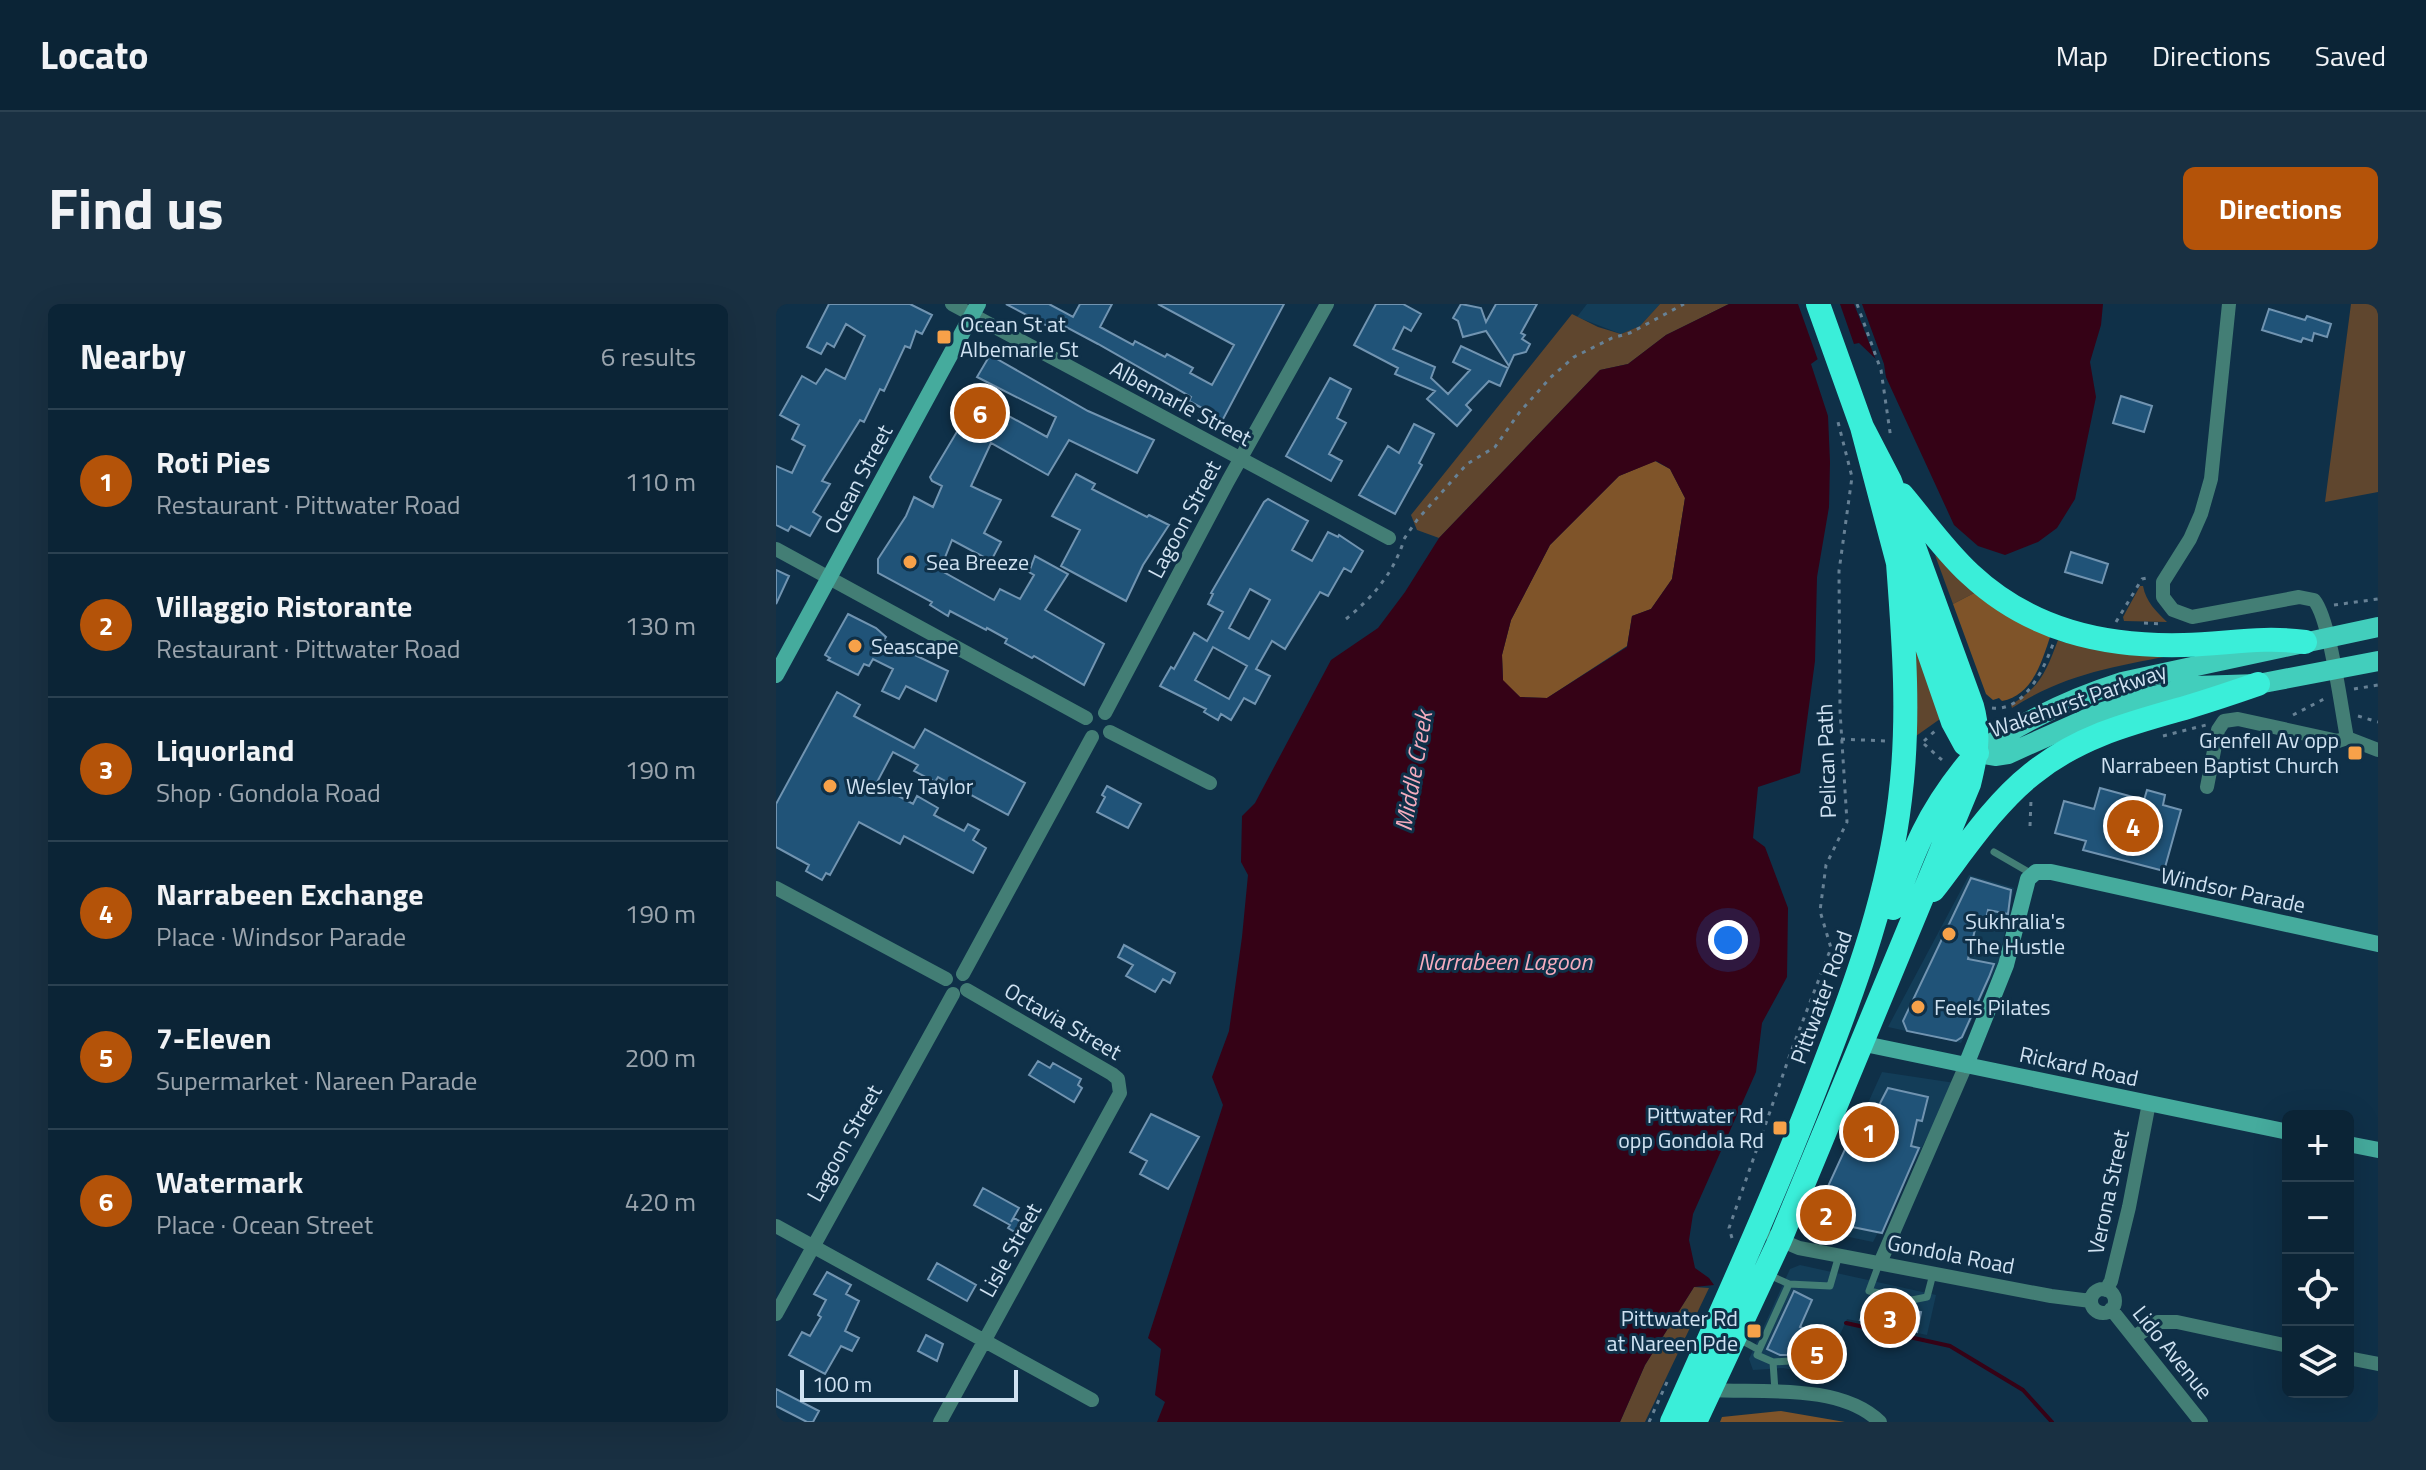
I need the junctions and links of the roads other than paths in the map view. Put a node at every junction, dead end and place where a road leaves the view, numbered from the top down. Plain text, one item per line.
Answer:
1 (952, 304) edge
2 (1327, 304) edge
3 (1818, 304) edge
4 (2229, 304) edge
5 (975, 310) edge
6 (1850, 425) junction
7 (1241, 460) junction
8 (1890, 481) junction
9 (1397, 539) road end
10 (776, 549) edge
11 (1898, 563) junction
12 (829, 579) junction
13 (2378, 627) edge
14 (2317, 640) junction
15 (2378, 661) edge
16 (776, 675) edge
17 (2336, 681) junction
18 (2258, 684) junction
19 (1105, 713) junction
20 (1086, 718) junction
21 (1110, 732) junction
22 (1092, 737) junction
23 (2347, 738) junction
24 (2378, 750) edge
25 (1977, 753) junction
26 (1210, 783) dead end
27 (2207, 787) dead end
28 (1994, 852) dead end
29 (2032, 874) junction
30 (776, 888) edge
31 (1915, 912) junction
32 (2378, 944) edge
33 (1865, 961) junction
34 (963, 974) junction
35 (946, 979) junction
36 (960, 992) junction
37 (1860, 1043) junction
38 (1966, 1065) junction
39 (1119, 1099) joint
40 (2149, 1103) junction
41 (2282, 1131) edge
42 (2354, 1145) edge
43 (2378, 1150) edge
44 (776, 1226) edge
45 (1769, 1236) junction
46 (812, 1246) junction
47 (1839, 1255) junction
48 (1880, 1263) junction
49 (1933, 1271) junction
50 (1765, 1273) junction
51 (1789, 1284) junction
52 (2106, 1290) junction
53 (2091, 1301) junction
54 (2111, 1309) junction
55 (776, 1314) edge
56 (1733, 1336) junction
57 (2134, 1337) junction
58 (985, 1341) junction
59 (2282, 1345) edge
60 (1759, 1350) junction
61 (2354, 1359) edge
62 (1790, 1361) dead end
63 (1773, 1362) junction
64 (2378, 1364) edge
65 (1709, 1390) junction
66 (1775, 1393) junction
67 (1092, 1400) dead end
68 (940, 1422) edge
69 (1672, 1422) edge
70 (1695, 1422) edge
71 (1880, 1422) edge
72 (2201, 1422) edge

1 - 5 street, Albemarle Street
2 - 7 street, Lagoon Street
3 - 6 highway, Pittwater Road
4 - 14 street
5 - 7 street, Albemarle Street
5 - 12 street, Ocean Street
6 - 8 highway, Pittwater Road
6 - 11 highway, Pittwater Road
7 - 9 street, Albemarle Street
7 - 19 street, Lagoon Street
8 - 14 highway
8 - 25 highway, Pittwater Road
10 - 12 street
11 - 25 highway, Pittwater Road
11 - 33 highway, Pittwater Road
12 - 16 street, Ocean Street
12 - 20 street
13 - 14 main road, Wakehurst Parkway
14 - 17 street
14 - 25 main road, Wakehurst Parkway
15 - 17 main road, Wakehurst Parkway
17 - 18 main road, Wakehurst Parkway
17 - 23 street
18 - 25 main road, Wakehurst Parkway
18 - 31 highway
19 - 20 street
19 - 21 street
20 - 22 street
21 - 22 street
21 - 26 street
22 - 34 street
23 - 24 street
23 - 27 street
25 - 31 highway, Pittwater Road
25 - 33 highway
28 - 29 lane
29 - 32 street, Windsor Parade
29 - 38 street
30 - 35 street
31 - 37 highway, Pittwater Road
33 - 45 highway, Pittwater Road
34 - 35 street
34 - 36 street
35 - 36 street
36 - 39 street, Octavia Street
36 - 46 street, Lagoon Street
37 - 38 street, Rickard Road
37 - 45 highway, Pittwater Road
38 - 40 street, Rickard Road
38 - 48 street
39 - 58 street, Lisle Street
40 - 41 street, Rickard Road
40 - 52 street, Verona Street
42 - 43 street
44 - 46 street
45 - 47 street, Gondola Road
45 - 50 highway, Pittwater Road
45 - 69 highway, Pittwater Road
46 - 55 street, Lagoon Street
46 - 58 street
47 - 48 street, Gondola Road
47 - 51 lane
48 - 49 street, Gondola Road
48 - 49 lane
49 - 53 street, Gondola Road
50 - 51 lane
50 - 56 highway, Pittwater Road
51 - 60 lane
52 - 53 street
52 - 54 street
53 - 54 street
54 - 57 street, Lido Avenue
56 - 60 lane
56 - 65 highway, Pittwater Road
57 - 59 street
57 - 72 street, Lido Avenue
58 - 67 street
58 - 68 street, Lisle Street
60 - 63 lane
61 - 64 street
62 - 63 lane
63 - 66 lane
65 - 66 street
65 - 70 highway, Pittwater Road
66 - 71 street

